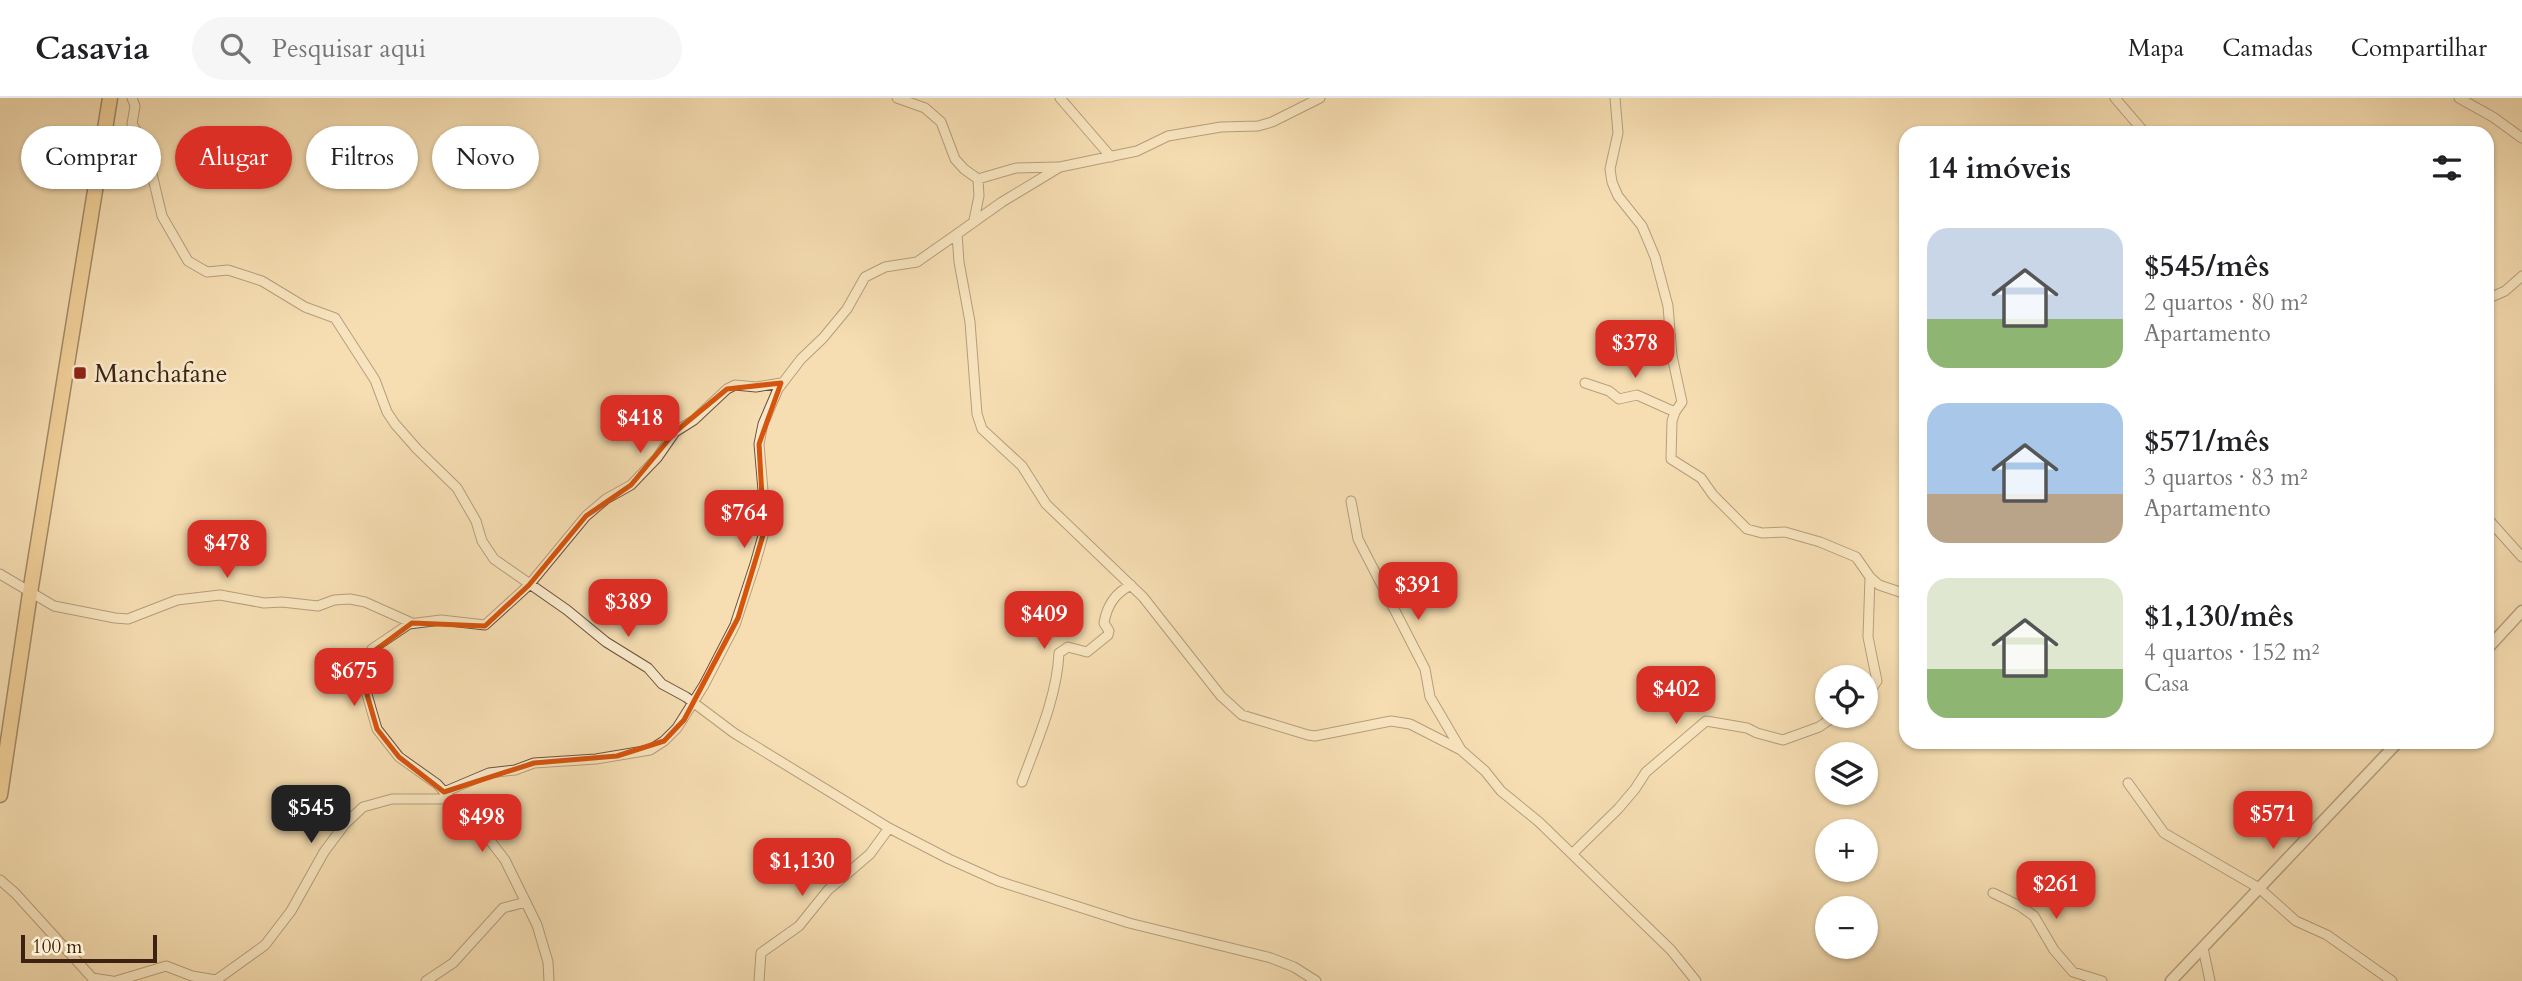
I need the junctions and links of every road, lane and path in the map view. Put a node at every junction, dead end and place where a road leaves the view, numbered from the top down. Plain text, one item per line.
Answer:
1 (110, 98) edge
2 (132, 98) edge
3 (897, 98) edge
4 (1060, 98) edge
5 (1320, 98) edge
6 (1615, 98) edge
7 (2115, 98) edge
8 (2459, 98) edge
9 (2139, 126) edge
10 (2522, 138) edge
11 (1111, 157) junction
12 (1060, 167) junction
13 (978, 179) junction
14 (974, 220) junction
15 (957, 234) junction
16 (2522, 276) edge
17 (2494, 296) edge
18 (781, 383) junction
19 (1585, 383) dead end
20 (1675, 412) junction
21 (1351, 502) dead end
22 (2494, 525) edge
23 (2522, 557) edge
24 (0, 574) edge
25 (1870, 577) junction
26 (529, 585) junction
27 (1131, 585) junction
28 (1899, 592) edge
29 (30, 593) junction
30 (2522, 611) edge
31 (412, 623) junction
32 (2494, 641) edge
33 (1874, 665) edge
34 (694, 703) junction
35 (1816, 728) edge
36 (2391, 749) edge
37 (1461, 750) junction
38 (1022, 782) dead end
39 (2127, 783) dead end
40 (0, 795) edge
41 (447, 795) junction
42 (890, 828) junction
43 (1572, 854) junction
44 (0, 880) edge
45 (2259, 888) junction
46 (1993, 893) dead end
47 (526, 902) junction
48 (2203, 948) junction
49 (94, 979) edge
50 (114, 981) edge
51 (216, 981) edge
52 (426, 981) edge
53 (549, 981) edge
54 (759, 981) edge
55 (1315, 981) edge
56 (1696, 981) edge
57 (2102, 981) edge
58 (2171, 981) edge
59 (2210, 981) edge
60 (2392, 981) edge

1 - 29 highway
2 - 26 street
3 - 13 street
4 - 11 street
5 - 11 street
6 - 20 street
7 - 9 street
8 - 10 street
11 - 12 street
12 - 13 street
12 - 14 street
13 - 14 street
14 - 15 street
15 - 18 street
15 - 27 street
16 - 17 street
18 - 26 street
18 - 34 street
19 - 20 street
20 - 25 street
21 - 37 street
22 - 23 street
24 - 29 street
25 - 28 street
25 - 33 street
26 - 31 street
26 - 34 street
27 - 37 street
27 - 38 street
29 - 31 street
29 - 40 highway
30 - 32 street
31 - 41 street
34 - 41 street
34 - 42 street
35 - 43 street
36 - 45 street
37 - 43 street
39 - 45 street
41 - 47 street
41 - 51 street
42 - 54 street
42 - 55 street
43 - 56 street
44 - 49 street
45 - 48 street
45 - 60 street
46 - 57 street
47 - 52 street
47 - 53 street
48 - 58 street
48 - 59 street
49 - 50 street
50 - 51 street

